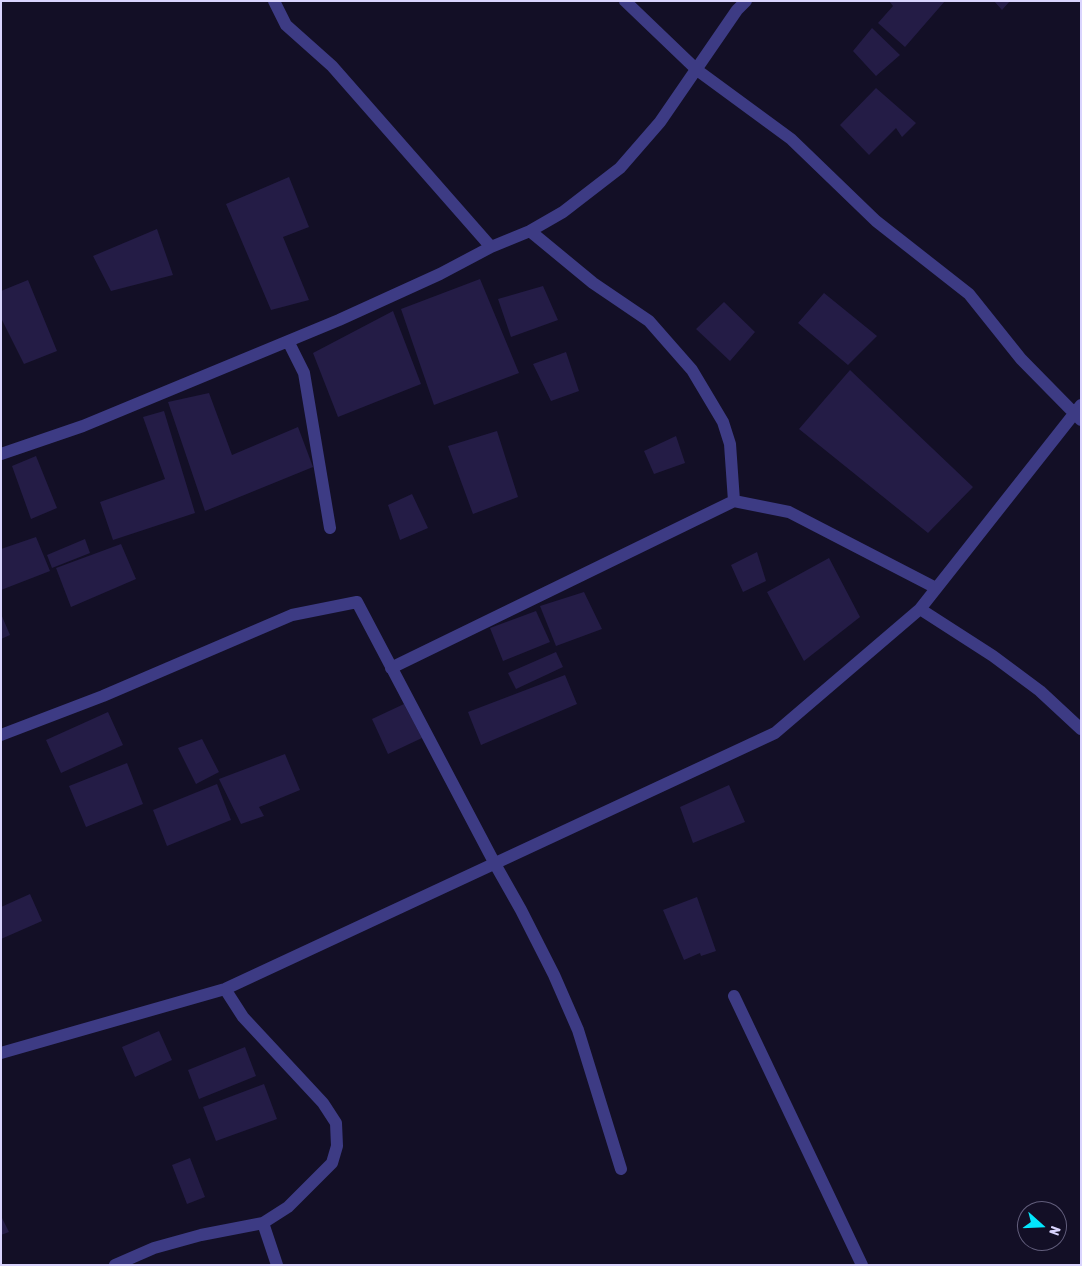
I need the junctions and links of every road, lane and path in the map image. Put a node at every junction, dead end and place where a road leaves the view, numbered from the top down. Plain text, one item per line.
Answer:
1 (274, 1) edge
2 (625, 1) edge
3 (746, 1) edge
4 (697, 70) junction
5 (530, 231) junction
6 (491, 247) junction
7 (288, 341) junction
8 (1078, 413) edge
9 (1, 454) edge
10 (734, 502) junction
11 (330, 528) dead end
12 (936, 588) junction
13 (920, 609) junction
14 (391, 668) junction
15 (1081, 729) edge
16 (1, 736) edge
17 (495, 864) junction
18 (225, 989) junction
19 (734, 996) dead end
20 (1, 1052) edge
21 (621, 1169) dead end
22 (262, 1223) junction
23 (115, 1265) edge
24 (277, 1265) edge
25 (862, 1265) edge

1 - 6 street
2 - 4 street
3 - 4 street
4 - 5 street
4 - 8 street
5 - 6 street
5 - 10 street
6 - 7 street
7 - 9 street
7 - 11 street
8 - 12 street
10 - 12 street
10 - 14 street
12 - 13 street
13 - 15 street
13 - 17 street
14 - 16 street
14 - 17 street
17 - 18 street
17 - 21 street
18 - 20 street
18 - 22 street
19 - 25 street
22 - 23 street
22 - 24 street

